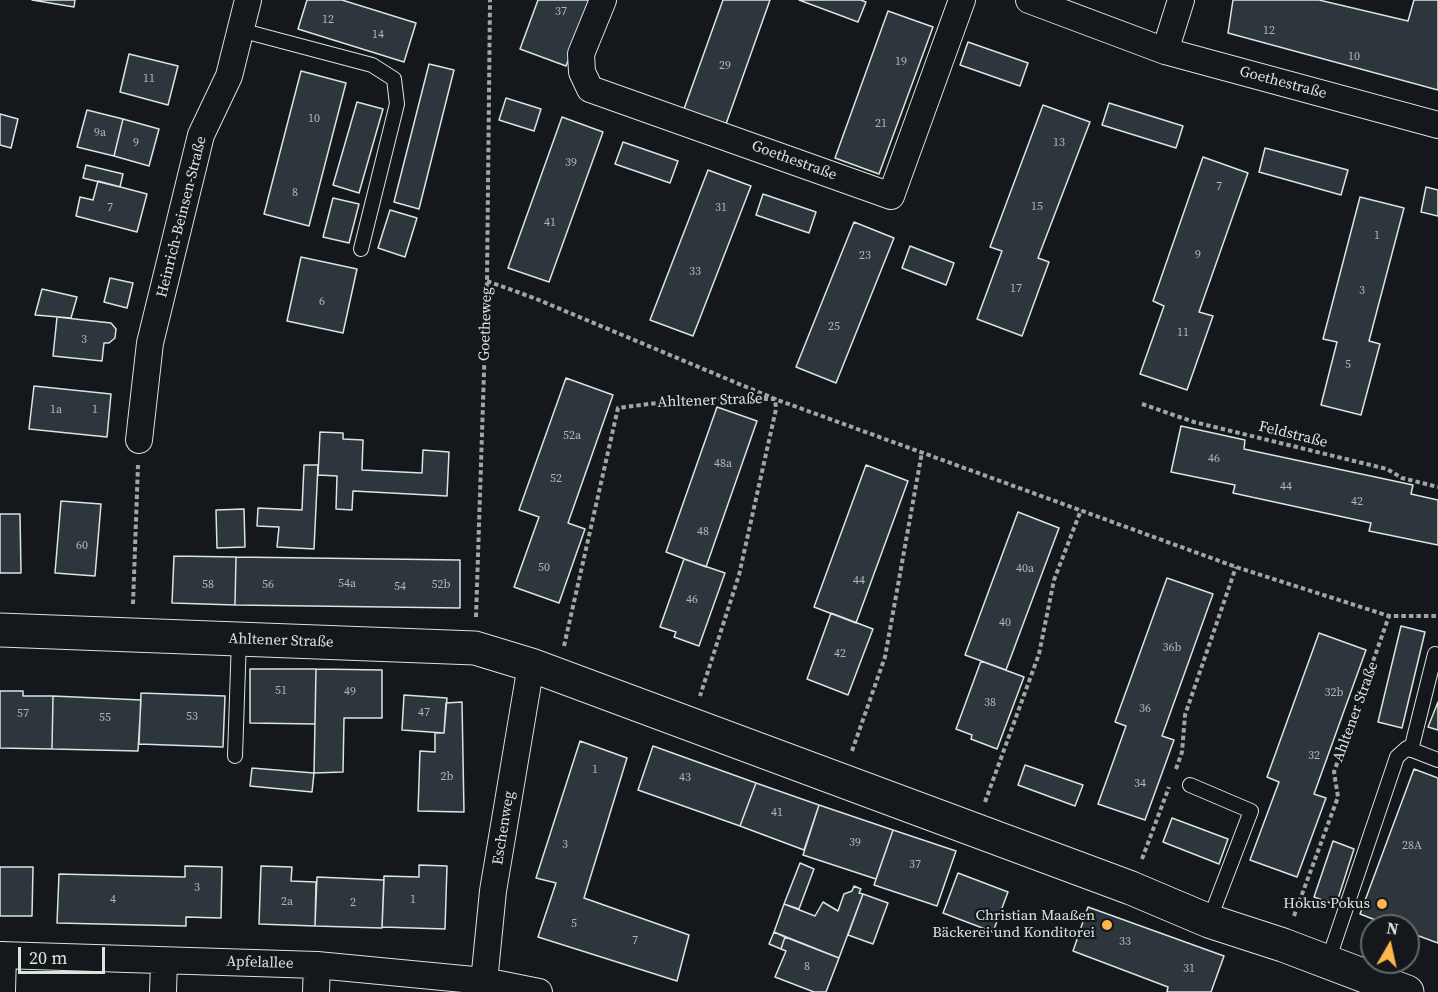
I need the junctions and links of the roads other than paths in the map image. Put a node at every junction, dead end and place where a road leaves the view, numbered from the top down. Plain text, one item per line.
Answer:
1 (248, 0) edge
2 (603, 0) edge
3 (962, 0) edge
4 (1029, 0) edge
5 (1181, 0) edge
6 (240, 30) junction
7 (1164, 51) junction
8 (1438, 125) edge
9 (362, 249) dead end
10 (139, 440) road end
11 (0, 630) edge
12 (238, 639) junction
13 (1435, 654) dead end
14 (544, 670) junction
15 (1411, 750) junction
16 (235, 756) dead end
17 (1438, 760) edge
18 (1190, 785) dead end
19 (1209, 921) junction
20 (2, 955) edge
21 (164, 961) junction
22 (1328, 961) junction
23 (317, 965) junction
24 (483, 987) edge
25 (2, 992) edge
26 (163, 992) edge
27 (316, 992) edge
28 (539, 992) edge
29 (1407, 992) edge

1 - 6 street, Heinrich-Beinsen-Straße
2 - 3 street, Goethestraße
4 - 7 street, Goethestraße
5 - 7 street
6 - 9 lane
6 - 10 street, Heinrich-Beinsen-Straße
7 - 8 street, Goethestraße
11 - 12 main road, Ahltener Straße
12 - 14 main road, Ahltener Straße
12 - 16 lane
13 - 15 lane
14 - 19 main road, Ahltener Straße
14 - 24 street, Eschenweg
15 - 17 lane
15 - 22 lane
18 - 19 lane
19 - 22 main road, Ahltener Straße
20 - 21 street, Apfelallee
20 - 25 street
21 - 23 street, Apfelallee
21 - 26 street
22 - 29 main road, Ahltener Straße
23 - 24 street, Apfelallee
23 - 27 street
24 - 28 street, Apfelallee

